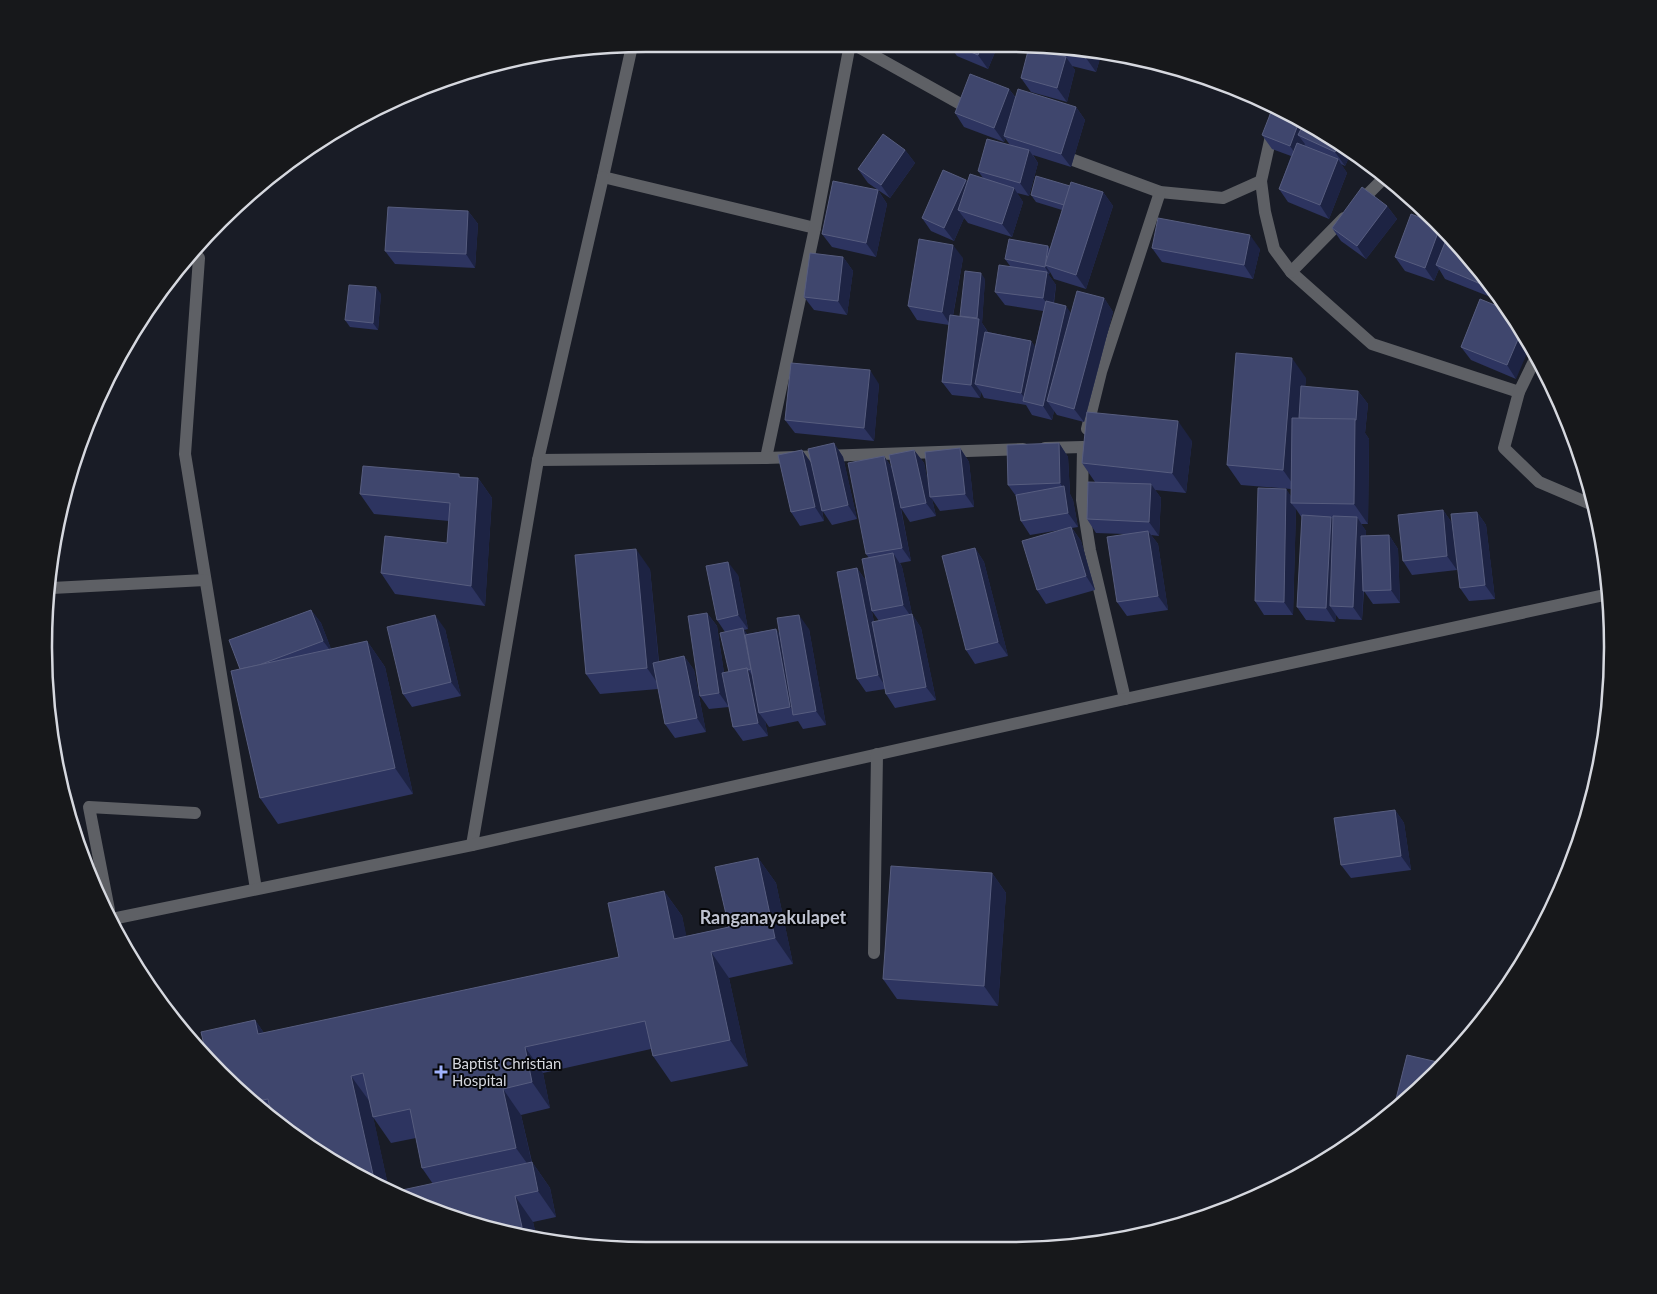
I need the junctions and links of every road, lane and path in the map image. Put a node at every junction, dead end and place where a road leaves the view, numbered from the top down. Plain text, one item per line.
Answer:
1 (630, 53) edge
2 (849, 53) edge
3 (867, 53) edge
4 (1276, 115) edge
5 (982, 116) edge
6 (1043, 148) edge
7 (603, 176) junction
8 (1261, 181) junction
9 (1380, 182) edge
10 (1160, 192) junction
11 (815, 228) junction
12 (197, 259) edge
13 (1291, 272) junction
14 (1533, 364) edge
15 (1519, 392) junction
16 (1083, 447) junction
17 (766, 458) junction
18 (538, 460) junction
19 (1586, 502) edge
20 (205, 580) junction
21 (56, 588) edge
22 (1602, 596) edge
23 (1125, 699) junction
24 (877, 754) junction
25 (195, 813) dead end
26 (472, 845) junction
27 (256, 889) junction
28 (105, 890) edge
29 (118, 918) edge
30 (874, 953) dead end

1 - 7 street
2 - 11 street
3 - 5 street
4 - 8 street
6 - 10 street
7 - 11 street
7 - 18 street
8 - 10 street
8 - 13 street
9 - 13 street
10 - 16 street
11 - 17 street
12 - 20 street
13 - 15 street
14 - 15 street
15 - 19 street
16 - 17 street
16 - 23 street
17 - 18 street
18 - 26 street
20 - 21 street
20 - 27 street
22 - 23 street
23 - 24 street
24 - 26 street
24 - 30 street
25 - 28 street
26 - 27 street
27 - 29 street

